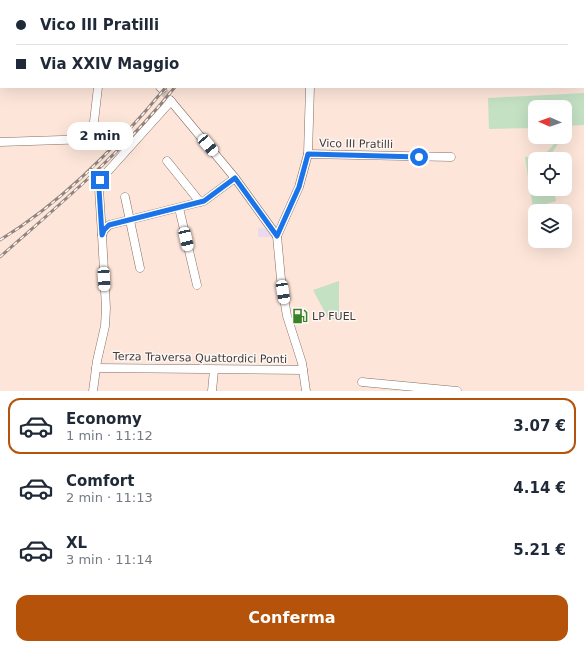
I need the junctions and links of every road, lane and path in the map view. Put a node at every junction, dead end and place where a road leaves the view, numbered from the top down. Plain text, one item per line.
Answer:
1 (98, 88) edge
2 (310, 88) edge
3 (0, 142) edge
4 (308, 154) junction
5 (451, 158) dead end
6 (167, 161) dead end
7 (235, 178) junction
8 (190, 190) junction
9 (125, 197) dead end
10 (200, 202) junction
11 (182, 207) junction
12 (129, 219) junction
13 (102, 235) junction
14 (277, 236) junction
15 (140, 268) dead end
16 (197, 285) dead end
17 (97, 365) junction
18 (214, 370) junction
19 (303, 370) junction
20 (362, 382) dead end
21 (93, 391) edge
22 (212, 391) edge
23 (306, 391) edge
24 (457, 391) edge

1 - 3 street
2 - 4 street
4 - 5 street, Vico III Pratilli
4 - 14 street
6 - 8 street
7 - 10 street
7 - 13 street
7 - 14 street
8 - 10 street
8 - 11 street
9 - 12 street
10 - 11 street
11 - 12 street
11 - 16 street
12 - 13 street
12 - 15 street
13 - 17 street
14 - 19 street
17 - 18 street, Terza Traversa Quattordici Ponti
17 - 21 street
18 - 19 street, Terza Traversa Quattordici Ponti
18 - 22 street
19 - 23 street
20 - 24 street

